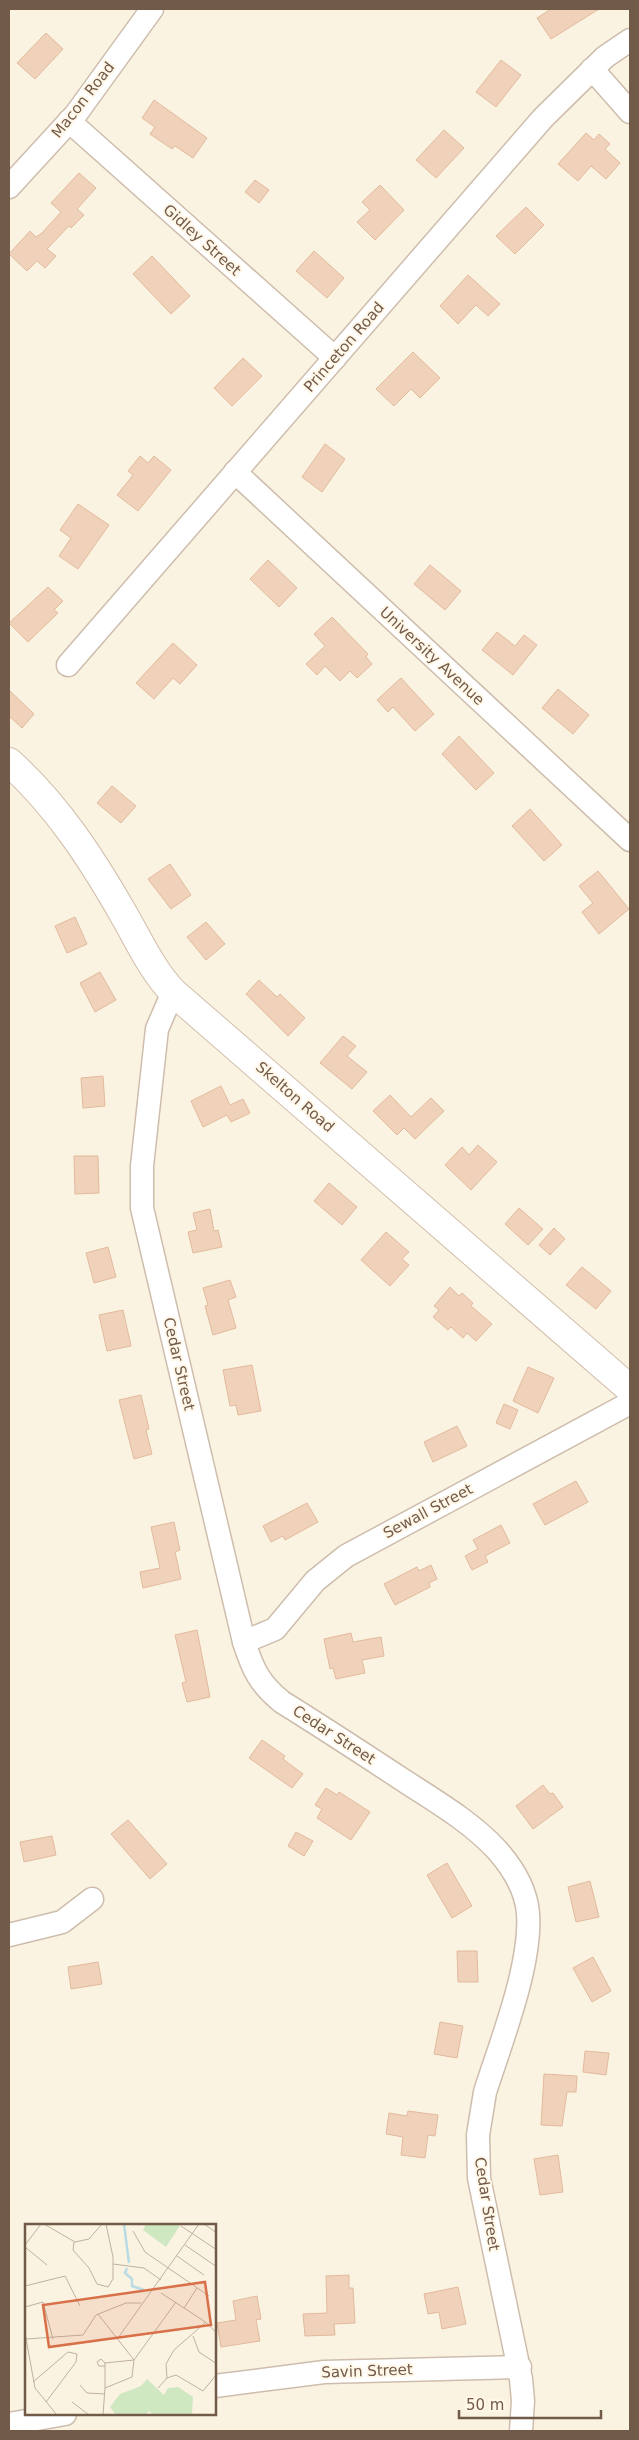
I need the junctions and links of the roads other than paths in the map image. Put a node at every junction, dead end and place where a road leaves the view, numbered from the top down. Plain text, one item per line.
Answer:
1 (152, 9) edge
2 (630, 40) edge
3 (592, 69) junction
4 (630, 112) edge
5 (69, 121) junction
6 (9, 187) edge
7 (335, 358) junction
8 (234, 472) junction
9 (68, 665) dead end
10 (9, 762) edge
11 (630, 840) edge
12 (173, 992) junction
13 (630, 1389) edge
14 (630, 1403) edge
15 (244, 1642) junction
16 (92, 1899) dead end
17 (9, 1936) edge
18 (520, 2368) junction
19 (216, 2386) edge
20 (59, 2415) edge
21 (9, 2424) edge
22 (521, 2431) edge

1 - 5 street, Macon Road
2 - 3 street, Princeton Road
3 - 4 street
3 - 7 street, Princeton Road
5 - 6 street, Macon Road
5 - 7 street, Gidley Street
7 - 8 street, Princeton Road
8 - 9 street, Princeton Road
8 - 11 street, University Avenue
10 - 12 street, Skelton Road
12 - 13 street, Skelton Road
12 - 15 street, Cedar Street
14 - 15 street, Sewall Street
15 - 18 street, Cedar Street
16 - 17 street
18 - 19 street, Savin Street
18 - 22 street, Cedar Street
20 - 21 street

